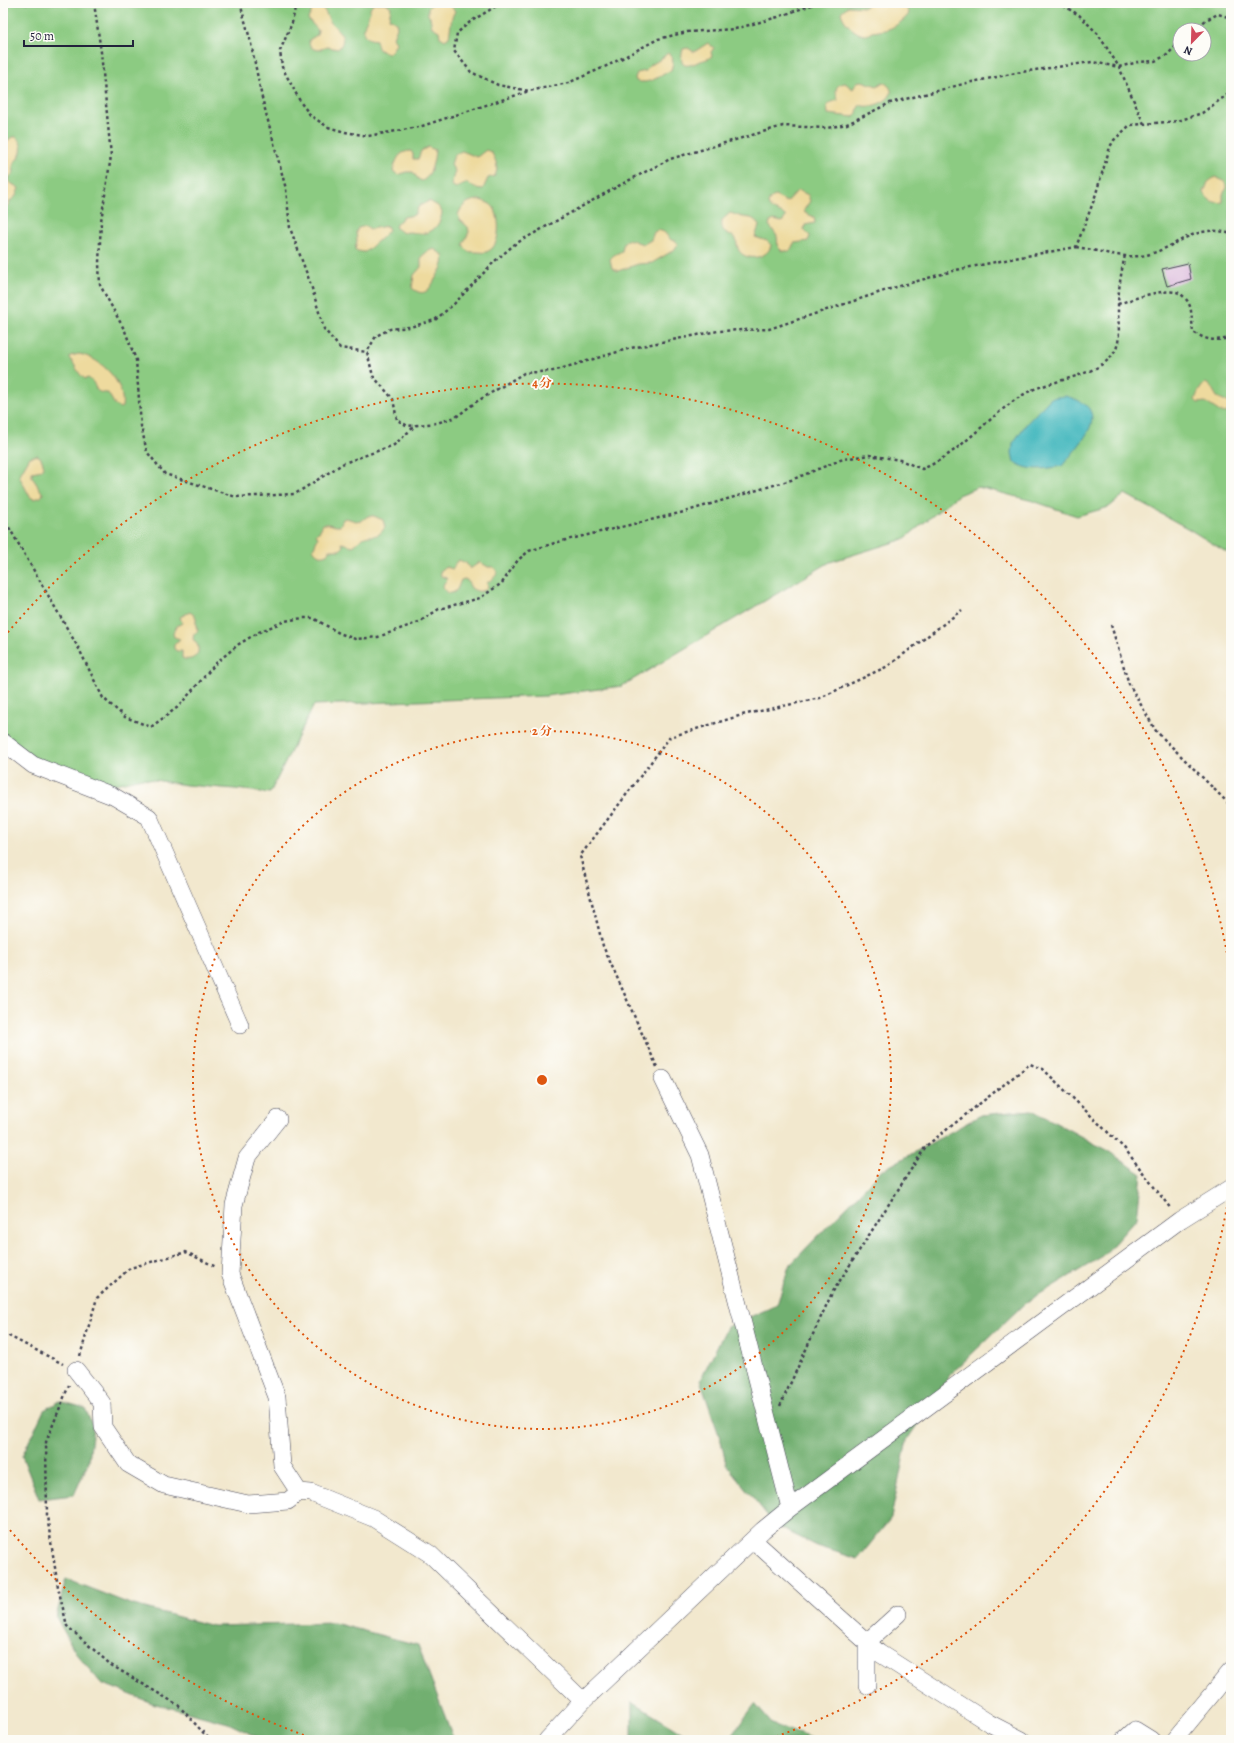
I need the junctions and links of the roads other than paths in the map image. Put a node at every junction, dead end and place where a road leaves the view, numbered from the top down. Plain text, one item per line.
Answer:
1 (3, 742) edge
2 (240, 1024) dead end
3 (663, 1079) road end
4 (278, 1119) dead end
5 (1231, 1188) edge
6 (76, 1370) road end
7 (299, 1492) junction
8 (790, 1508) junction
9 (753, 1540) junction
10 (898, 1614) dead end
11 (867, 1642) junction
12 (1231, 1671) edge
13 (867, 1685) dead end
14 (583, 1701) junction
15 (546, 1740) edge
16 (1022, 1740) edge
17 (1124, 1740) edge
18 (1150, 1740) edge
19 (1174, 1740) edge

1 - 2 street
3 - 8 street
4 - 7 street
5 - 8 street
6 - 7 street
7 - 14 street
8 - 9 street
9 - 11 street
9 - 14 street
10 - 11 street
11 - 13 street
11 - 16 street
12 - 19 street
14 - 15 street
17 - 18 street

